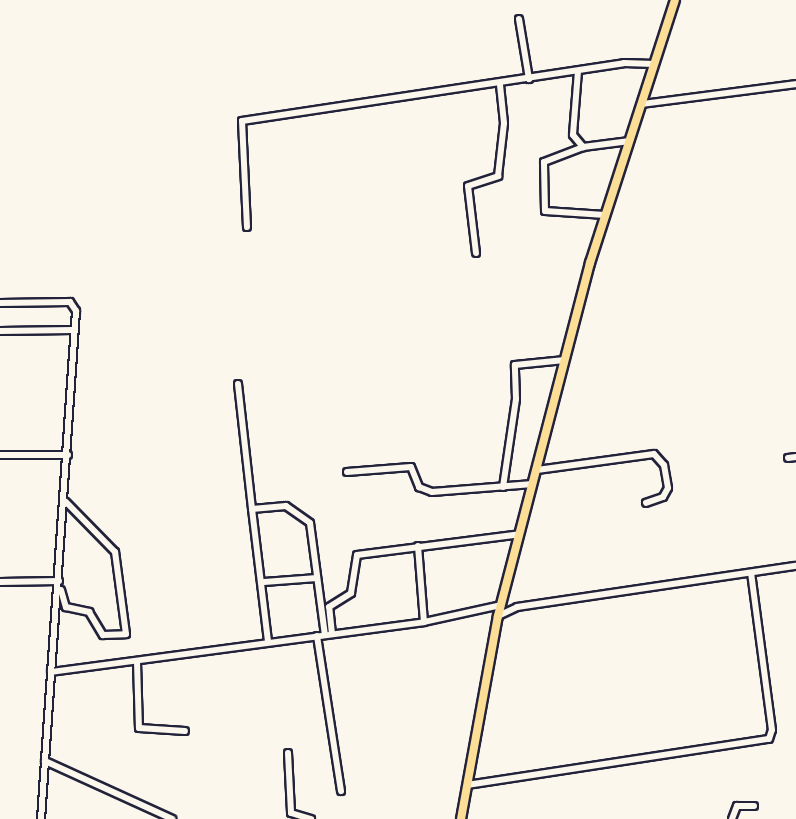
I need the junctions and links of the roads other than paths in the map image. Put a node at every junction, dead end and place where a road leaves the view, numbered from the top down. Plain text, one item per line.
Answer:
1 (675, 0) edge
2 (519, 19) dead end
3 (654, 64) junction
4 (578, 71) junction
5 (529, 79) junction
6 (796, 84) edge
7 (500, 85) junction
8 (642, 104) junction
9 (630, 141) junction
10 (583, 147) junction
11 (605, 215) junction
12 (247, 227) dead end
13 (476, 253) dead end
14 (0, 303) edge
15 (73, 330) junction
16 (0, 331) edge
17 (565, 360) junction
18 (238, 384) dead end
19 (0, 455) edge
20 (68, 455) junction
21 (537, 470) junction
22 (347, 472) dead end
23 (533, 484) junction
24 (503, 487) junction
25 (66, 502) junction
26 (646, 503) dead end
27 (252, 509) junction
28 (520, 534) junction
29 (418, 546) junction
30 (796, 566) edge
31 (751, 573) junction
32 (317, 578) junction
33 (0, 582) edge
34 (264, 582) junction
35 (59, 584) junction
36 (506, 589) junction
37 (501, 605) junction
38 (517, 607) junction
39 (498, 616) junction
40 (424, 622) junction
41 (325, 635) junction
42 (268, 642) junction
43 (137, 662) junction
44 (51, 672) junction
45 (185, 731) dead end
46 (288, 753) dead end
47 (45, 761) junction
48 (467, 785) junction
49 (341, 791) dead end
50 (754, 806) dead end
51 (41, 819) edge
52 (172, 819) edge
53 (311, 819) edge
54 (461, 819) edge
55 (732, 819) edge

1 - 3 main road
2 - 5 street
3 - 4 street
3 - 8 main road
4 - 5 street
4 - 10 street
5 - 7 street
6 - 8 street
7 - 12 street
7 - 13 street
8 - 9 main road
9 - 10 street
9 - 11 main road
10 - 11 street
11 - 17 main road
14 - 15 street
15 - 16 street
15 - 20 street
17 - 21 main road
17 - 24 street
18 - 27 street
19 - 20 street
20 - 25 street
21 - 23 main road
21 - 26 street
22 - 24 street
23 - 24 street
23 - 28 main road
25 - 35 street
25 - 35 street
27 - 32 street
27 - 34 street
28 - 29 street
28 - 36 main road
29 - 40 street
29 - 41 street
30 - 31 street
31 - 38 street
31 - 48 street
32 - 34 street
32 - 41 street
33 - 35 street
34 - 42 street
35 - 44 street
36 - 37 main road
36 - 38 street
37 - 39 main road
37 - 40 street
38 - 39 street
39 - 48 main road
40 - 41 street
41 - 42 street
41 - 49 street
42 - 43 street
43 - 44 street
43 - 45 street
44 - 47 street
46 - 53 street
47 - 51 street
47 - 52 street
48 - 54 main road
50 - 55 street

